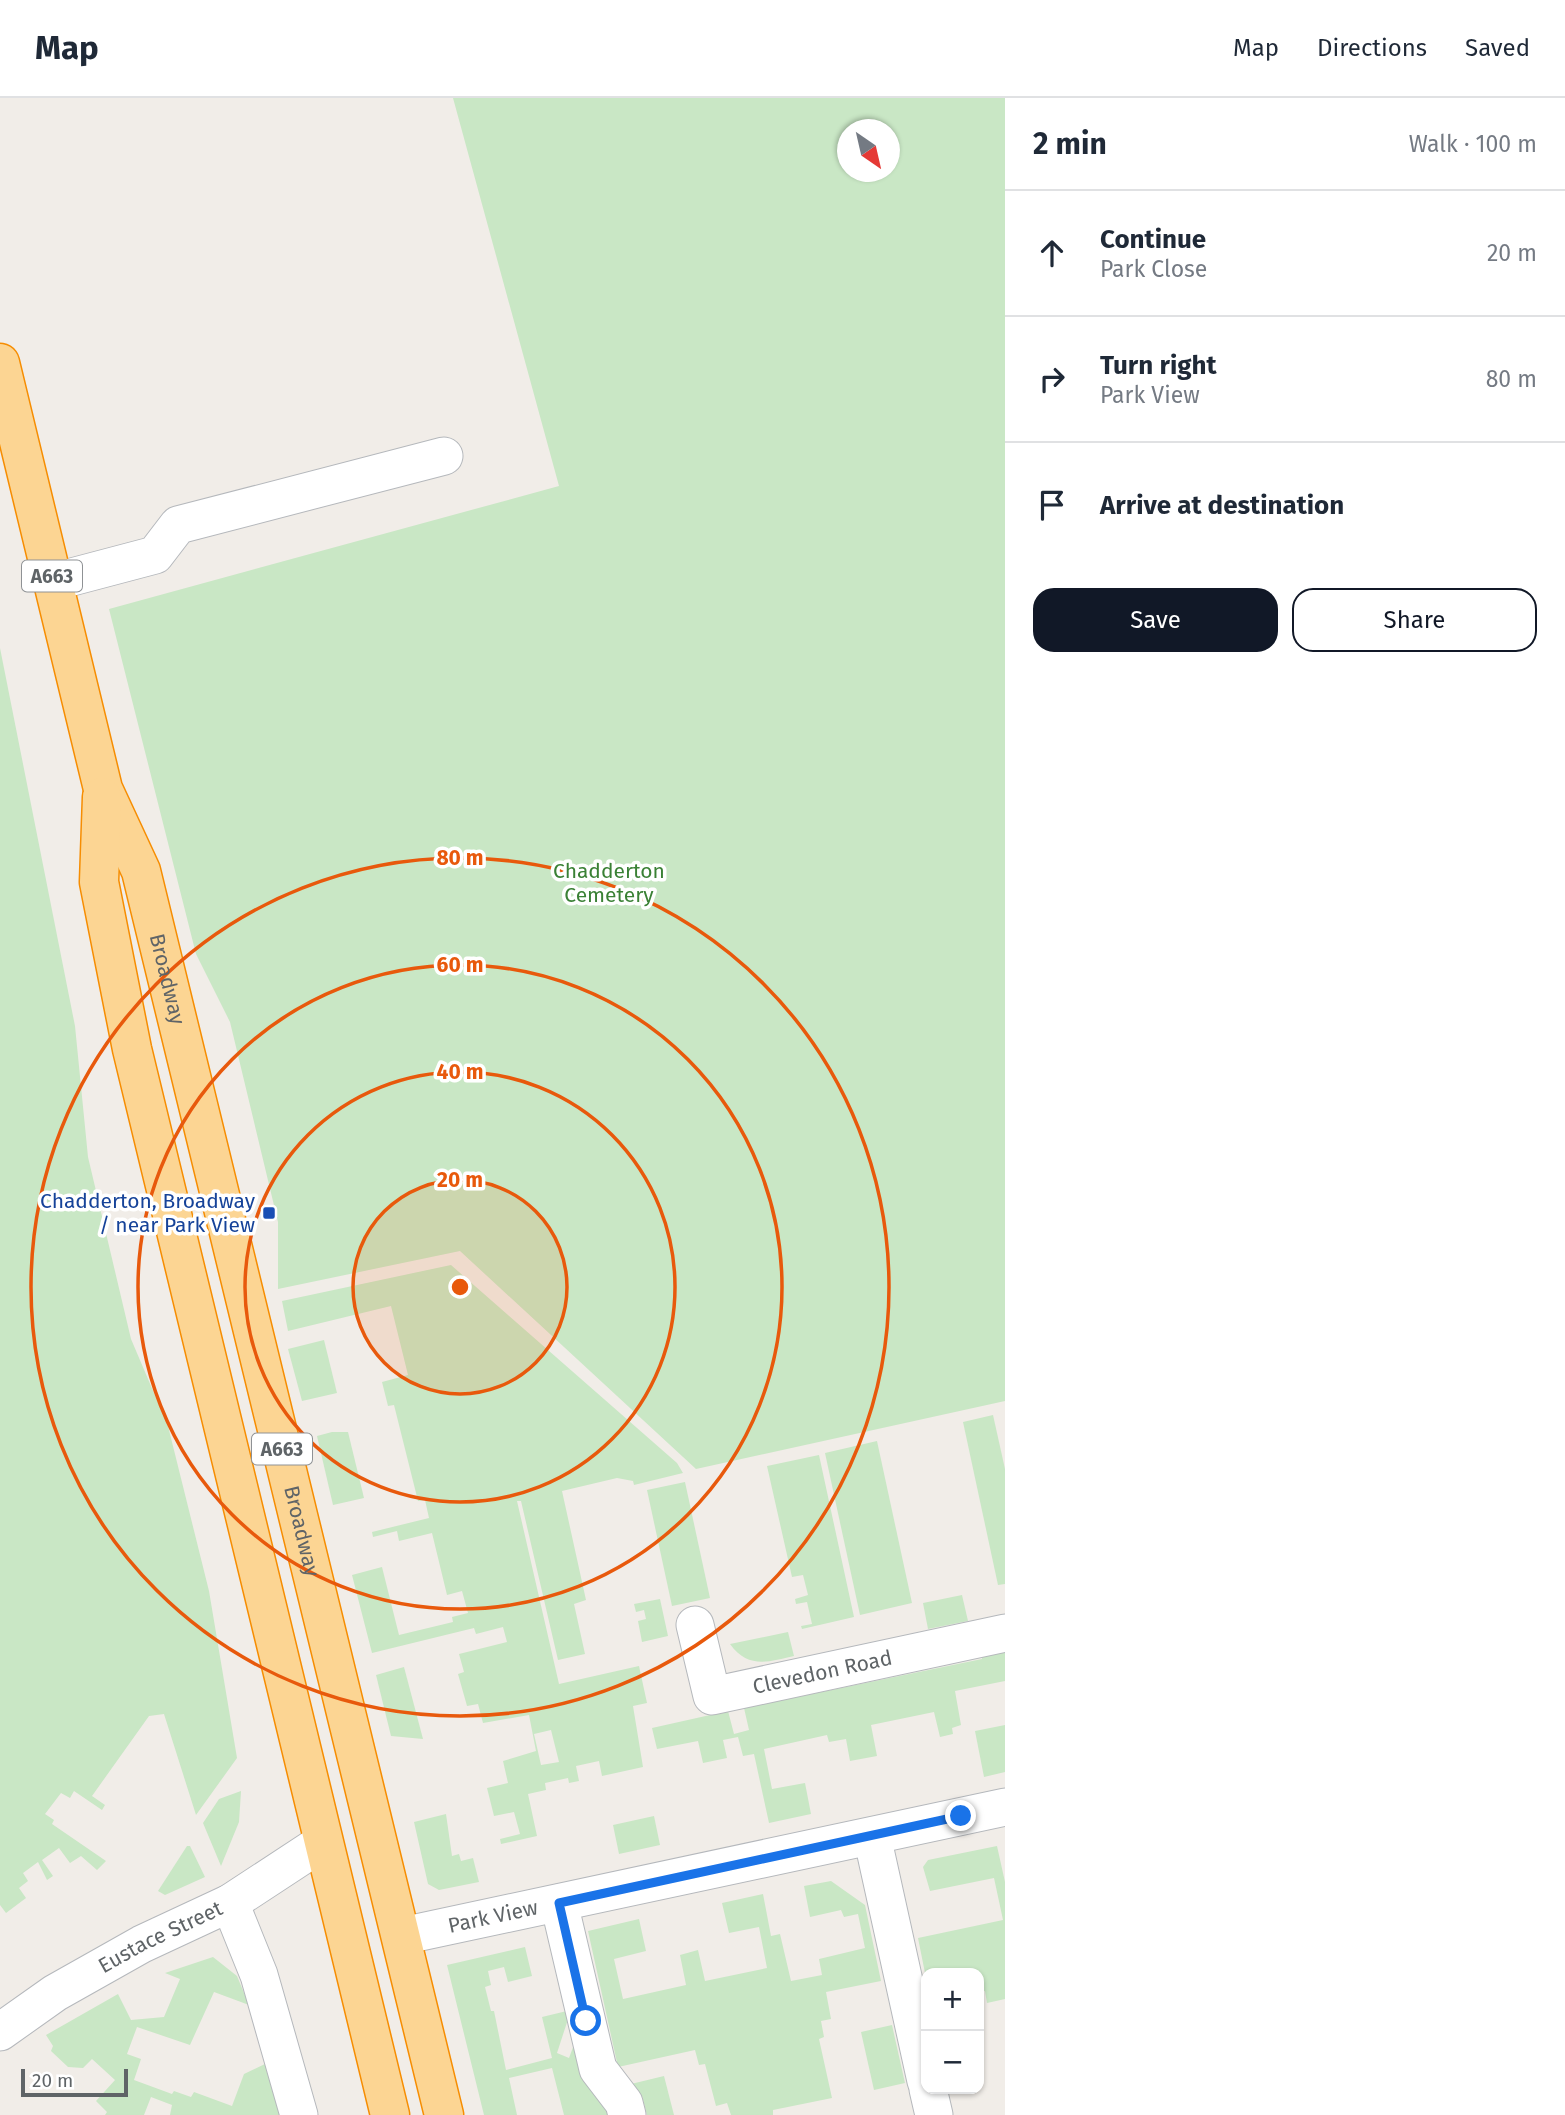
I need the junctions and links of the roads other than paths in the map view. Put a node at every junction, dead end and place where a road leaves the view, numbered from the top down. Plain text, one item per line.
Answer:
1 (0, 363) edge
2 (444, 456) dead end
3 (53, 582) junction
4 (103, 789) junction
5 (695, 1625) dead end
6 (1005, 1633) edge
7 (1005, 1807) edge
8 (872, 1836) junction
9 (323, 1842) junction
10 (230, 1903) junction
11 (559, 1903) junction
12 (402, 1936) junction
13 (0, 2032) edge
14 (921, 2058) edge
15 (929, 2094) edge
16 (299, 2115) edge
17 (390, 2115) edge
18 (444, 2115) edge
19 (627, 2115) edge
20 (934, 2115) edge

1 - 3 highway, Broadway / A663
2 - 3 street
3 - 4 highway, Broadway / A663
4 - 9 highway, Broadway / A663
4 - 12 highway, Broadway / A663
5 - 6 street, Clevedon Road
7 - 8 street, Park View
8 - 11 street, Park View
8 - 14 street
9 - 10 street, Eustace Street
9 - 17 highway, Broadway / A663
10 - 13 street, Eustace Street
10 - 16 street
11 - 12 street, Park View
11 - 19 street
12 - 18 highway, Broadway / A663
15 - 20 street

